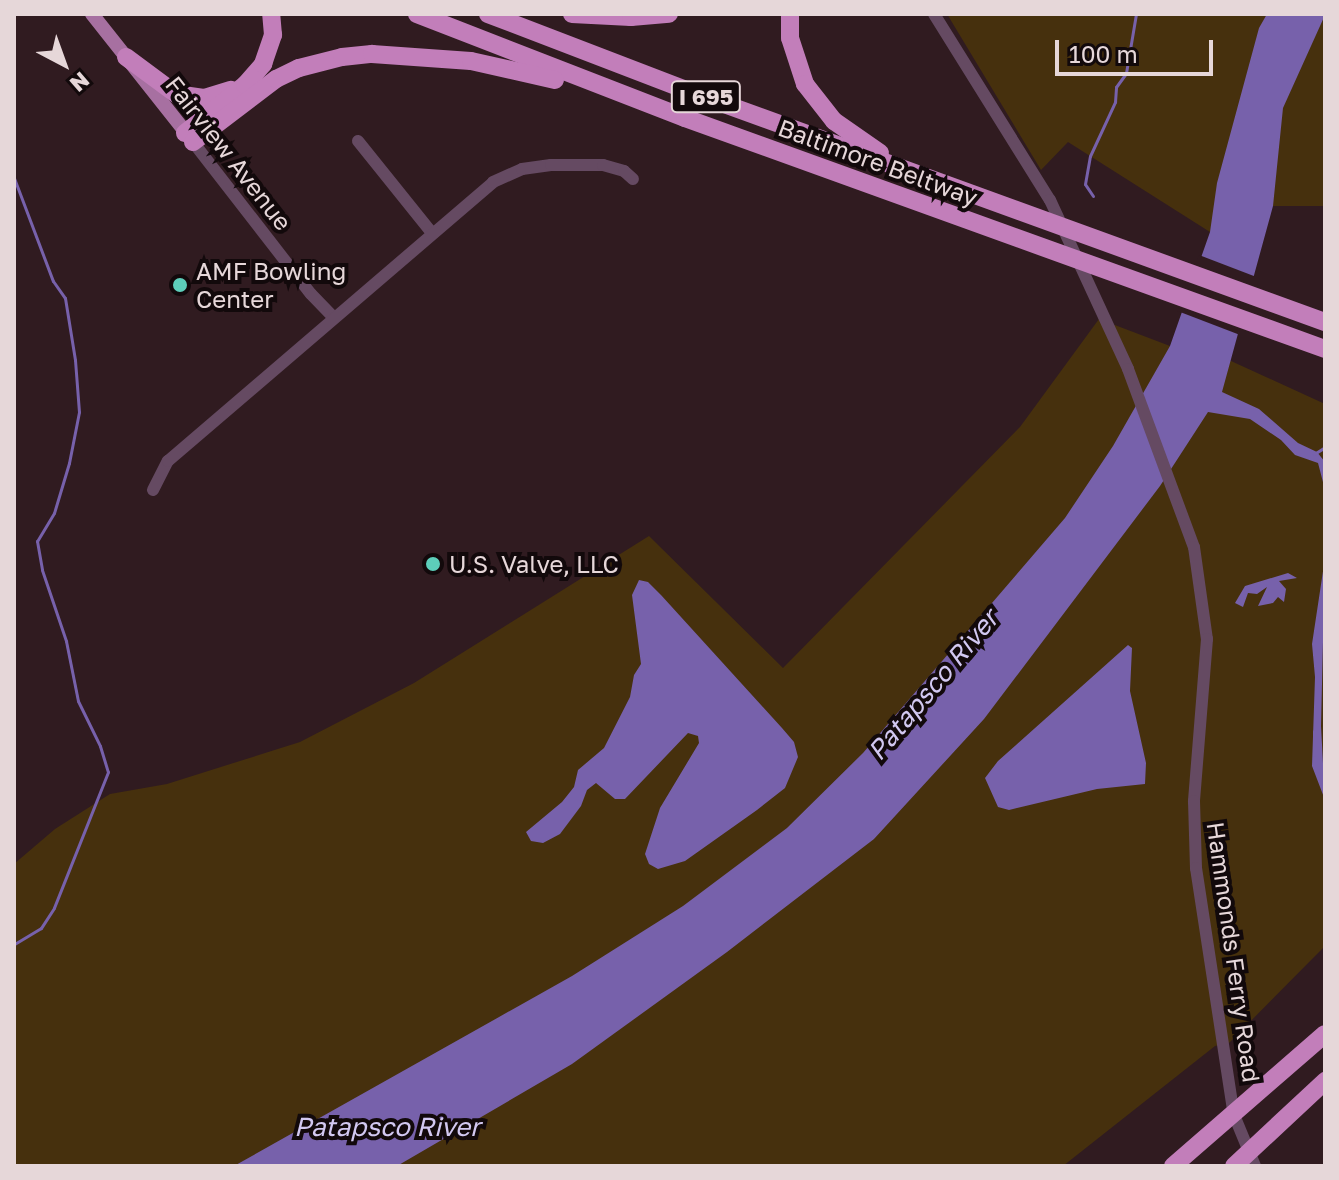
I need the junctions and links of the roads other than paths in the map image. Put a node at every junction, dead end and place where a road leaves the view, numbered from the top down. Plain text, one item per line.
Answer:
1 (92, 14) edge
2 (271, 14) edge
3 (417, 14) edge
4 (488, 14) edge
5 (572, 14) edge
6 (669, 14) edge
7 (790, 14) edge
8 (934, 14) edge
9 (126, 57) junction
10 (245, 85) junction
11 (685, 118) junction
12 (189, 137) junction
13 (358, 141) dead end
14 (924, 178) junction
15 (633, 179) dead end
16 (432, 233) junction
17 (334, 318) junction
18 (1325, 322) edge
19 (1325, 349) edge
20 (153, 490) dead end
21 (1325, 1034) edge
22 (1325, 1081) edge
23 (1173, 1166) edge
24 (1234, 1166) edge
25 (1255, 1166) edge

1 - 9 main road, Fairview Avenue
2 - 10 highway
3 - 11 highway, Baltimore Beltway / I 695
4 - 14 highway, Baltimore Beltway / I 695
5 - 6 highway
7 - 14 highway
8 - 25 street, Hammonds Ferry Road
9 - 10 highway
9 - 12 main road, Fairview Avenue
10 - 12 highway
11 - 12 highway
11 - 19 highway, Baltimore Beltway / I 695
12 - 17 street, Fairview Avenue
13 - 16 street
14 - 18 highway, Baltimore Beltway / I 695
15 - 16 street
16 - 17 street
17 - 20 street
21 - 23 highway
22 - 24 highway

